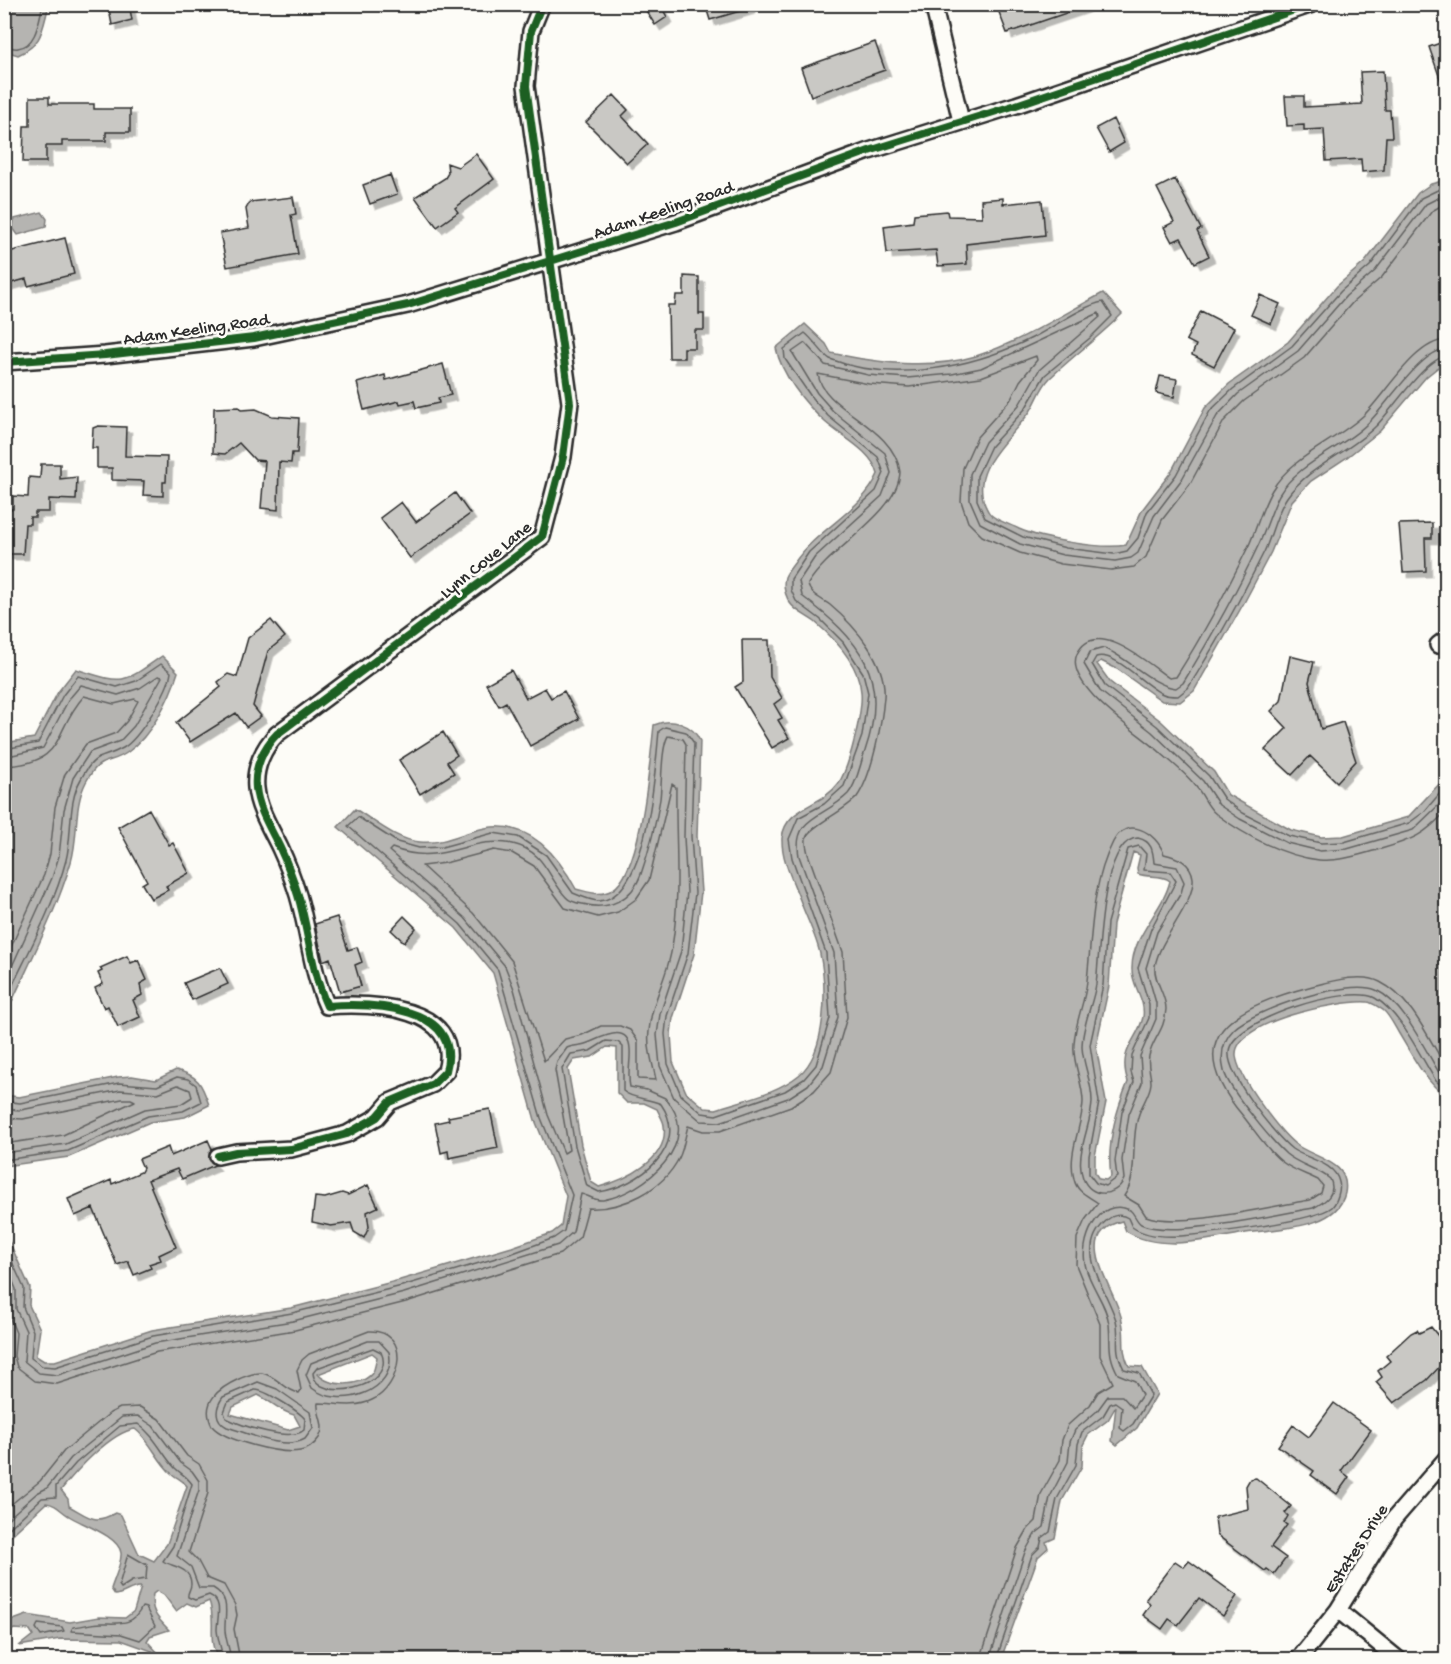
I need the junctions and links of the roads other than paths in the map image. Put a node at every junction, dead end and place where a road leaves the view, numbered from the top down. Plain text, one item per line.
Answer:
1 (542, 4) edge
2 (933, 4) edge
3 (1312, 4) edge
4 (960, 121) junction
5 (551, 262) junction
6 (4, 362) edge
7 (218, 1156) dead end
8 (1446, 1459) edge
9 (1338, 1610) junction
10 (1298, 1659) edge
11 (1399, 1659) edge

1 - 5 street, Lynn Cove Lane
2 - 4 street
3 - 4 street, Adam Keeling Road
4 - 5 street, Adam Keeling Road
5 - 6 street, Adam Keeling Road
5 - 7 street, Lynn Cove Lane
8 - 9 street, Estates Drive
9 - 10 street, Estates Drive
9 - 11 street

